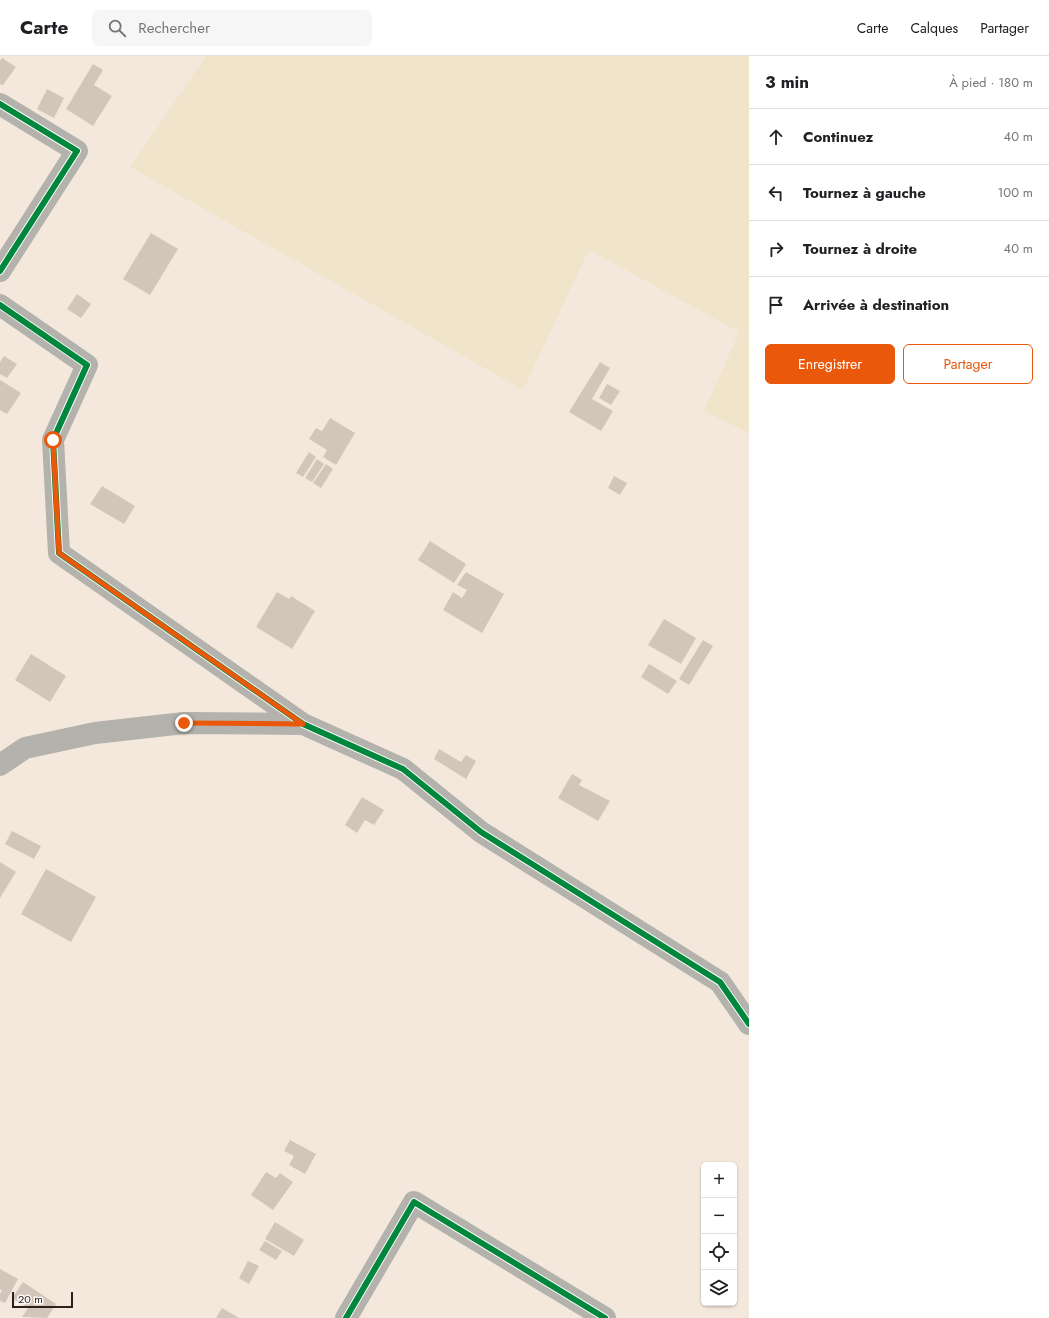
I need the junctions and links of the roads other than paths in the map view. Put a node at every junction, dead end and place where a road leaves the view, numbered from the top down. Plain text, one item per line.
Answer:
1 (0, 104) edge
2 (0, 271) edge
3 (0, 304) edge
4 (303, 724) junction
5 (0, 765) edge
6 (749, 1024) edge
7 (346, 1318) edge
8 (605, 1318) edge

1 - 2 street
3 - 4 street
4 - 5 street
4 - 6 street
7 - 8 street

